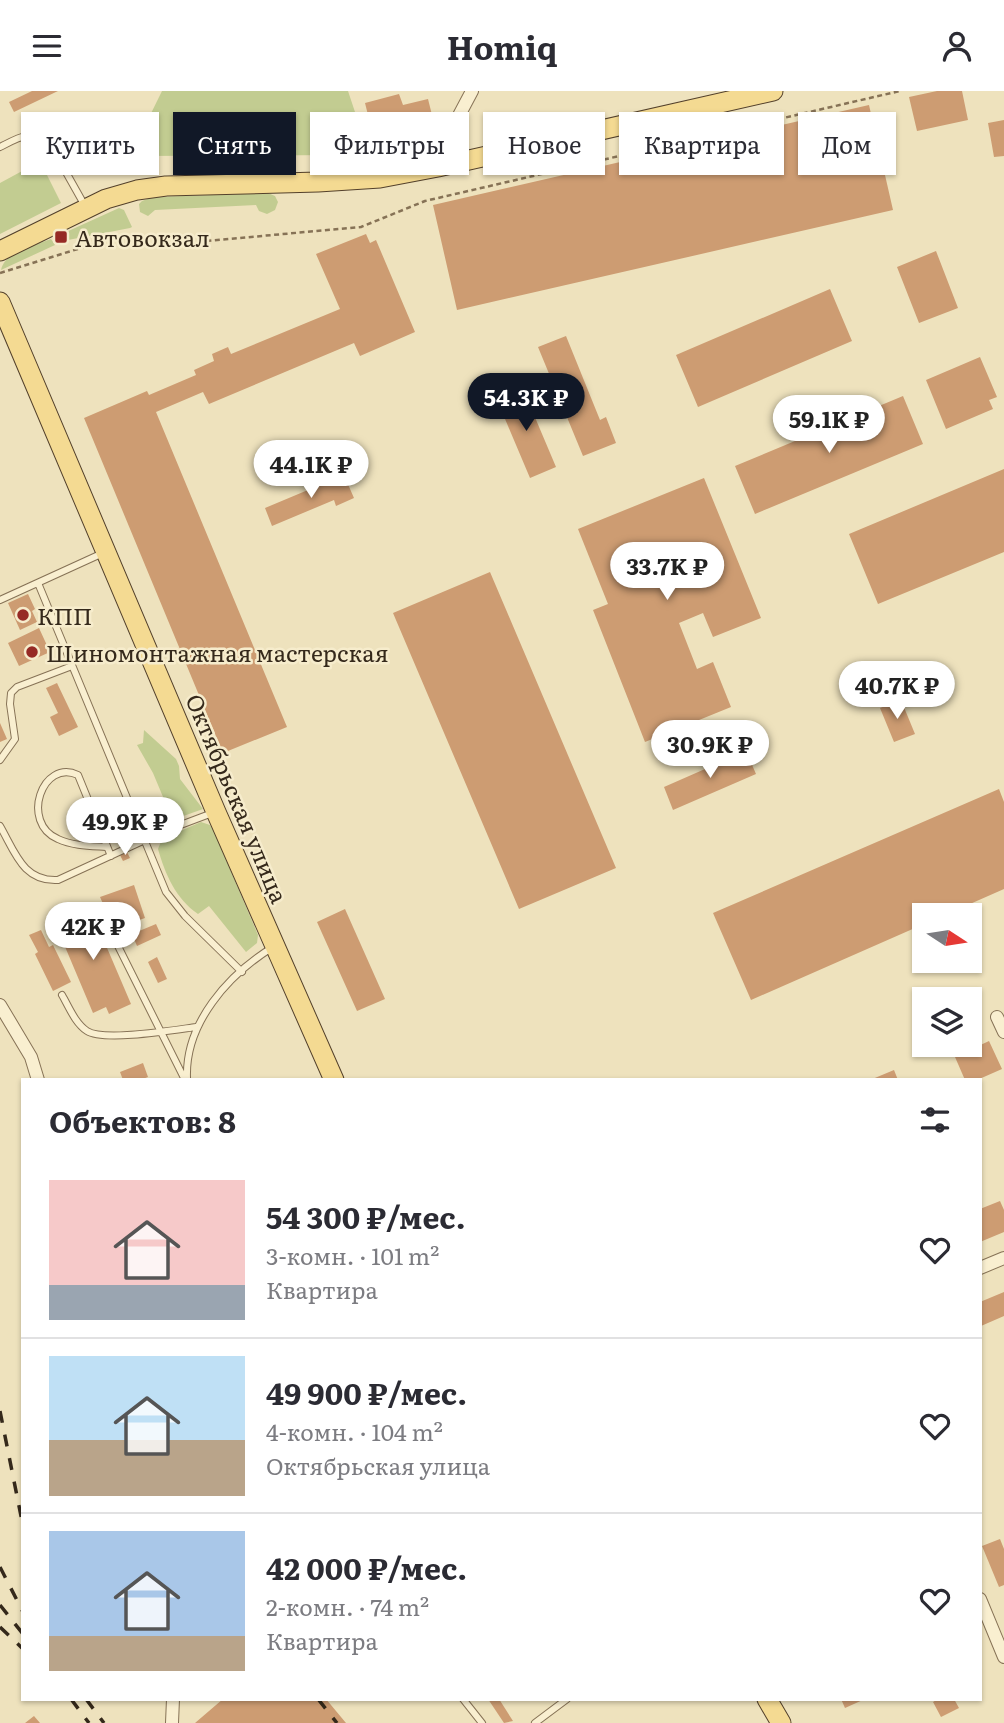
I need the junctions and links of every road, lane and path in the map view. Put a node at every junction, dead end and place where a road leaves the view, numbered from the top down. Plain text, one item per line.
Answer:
1 (472, 91) edge
2 (774, 91) edge
3 (900, 91) edge
4 (461, 112) edge
5 (0, 147) edge
6 (469, 160) edge
7 (396, 175) edge
8 (86, 209) junction
9 (0, 251) edge
10 (0, 273) edge
11 (0, 302) edge
12 (106, 552) junction
13 (38, 583) junction
14 (0, 600) edge
15 (72, 666) junction
16 (0, 760) edge
17 (216, 812) junction
18 (0, 826) edge
19 (145, 839) junction
20 (106, 847) junction
21 (111, 856) junction
22 (106, 922) dead end
23 (275, 946) junction
24 (242, 972) junction
25 (62, 995) dead end
26 (0, 1005) edge
27 (997, 1017) dead end
28 (196, 1027) junction
29 (160, 1031) junction
30 (1004, 1032) edge
31 (37, 1078) edge
32 (185, 1078) edge
33 (186, 1078) edge
34 (333, 1078) edge
35 (1004, 1258) edge
36 (982, 1267) edge
37 (982, 1604) edge
38 (1004, 1657) edge
39 (173, 1701) edge
40 (465, 1701) edge
41 (564, 1701) edge
42 (768, 1701) edge
43 (172, 1723) edge
44 (482, 1723) edge
45 (535, 1723) edge
46 (781, 1723) edge

1 - 4 street
2 - 6 main road
3 - 10 path
5 - 8 lane
7 - 8 main road
8 - 9 main road
11 - 12 main road, Октябрьская улица
12 - 13 lane
12 - 17 main road, Октябрьская улица
13 - 14 lane
13 - 15 lane
15 - 16 lane
15 - 19 lane
17 - 19 lane
17 - 23 main road, Октябрьская улица
18 - 21 lane
19 - 21 lane
19 - 24 lane
20 - 20 lane
20 - 21 lane
22 - 29 lane
23 - 24 lane
23 - 34 main road, Октябрьская улица
24 - 28 lane
25 - 29 lane
26 - 31 street
27 - 30 street
28 - 29 lane
28 - 33 lane
29 - 32 lane
35 - 36 street
37 - 38 street
39 - 43 street
40 - 44 lane
41 - 45 lane
42 - 46 main road

